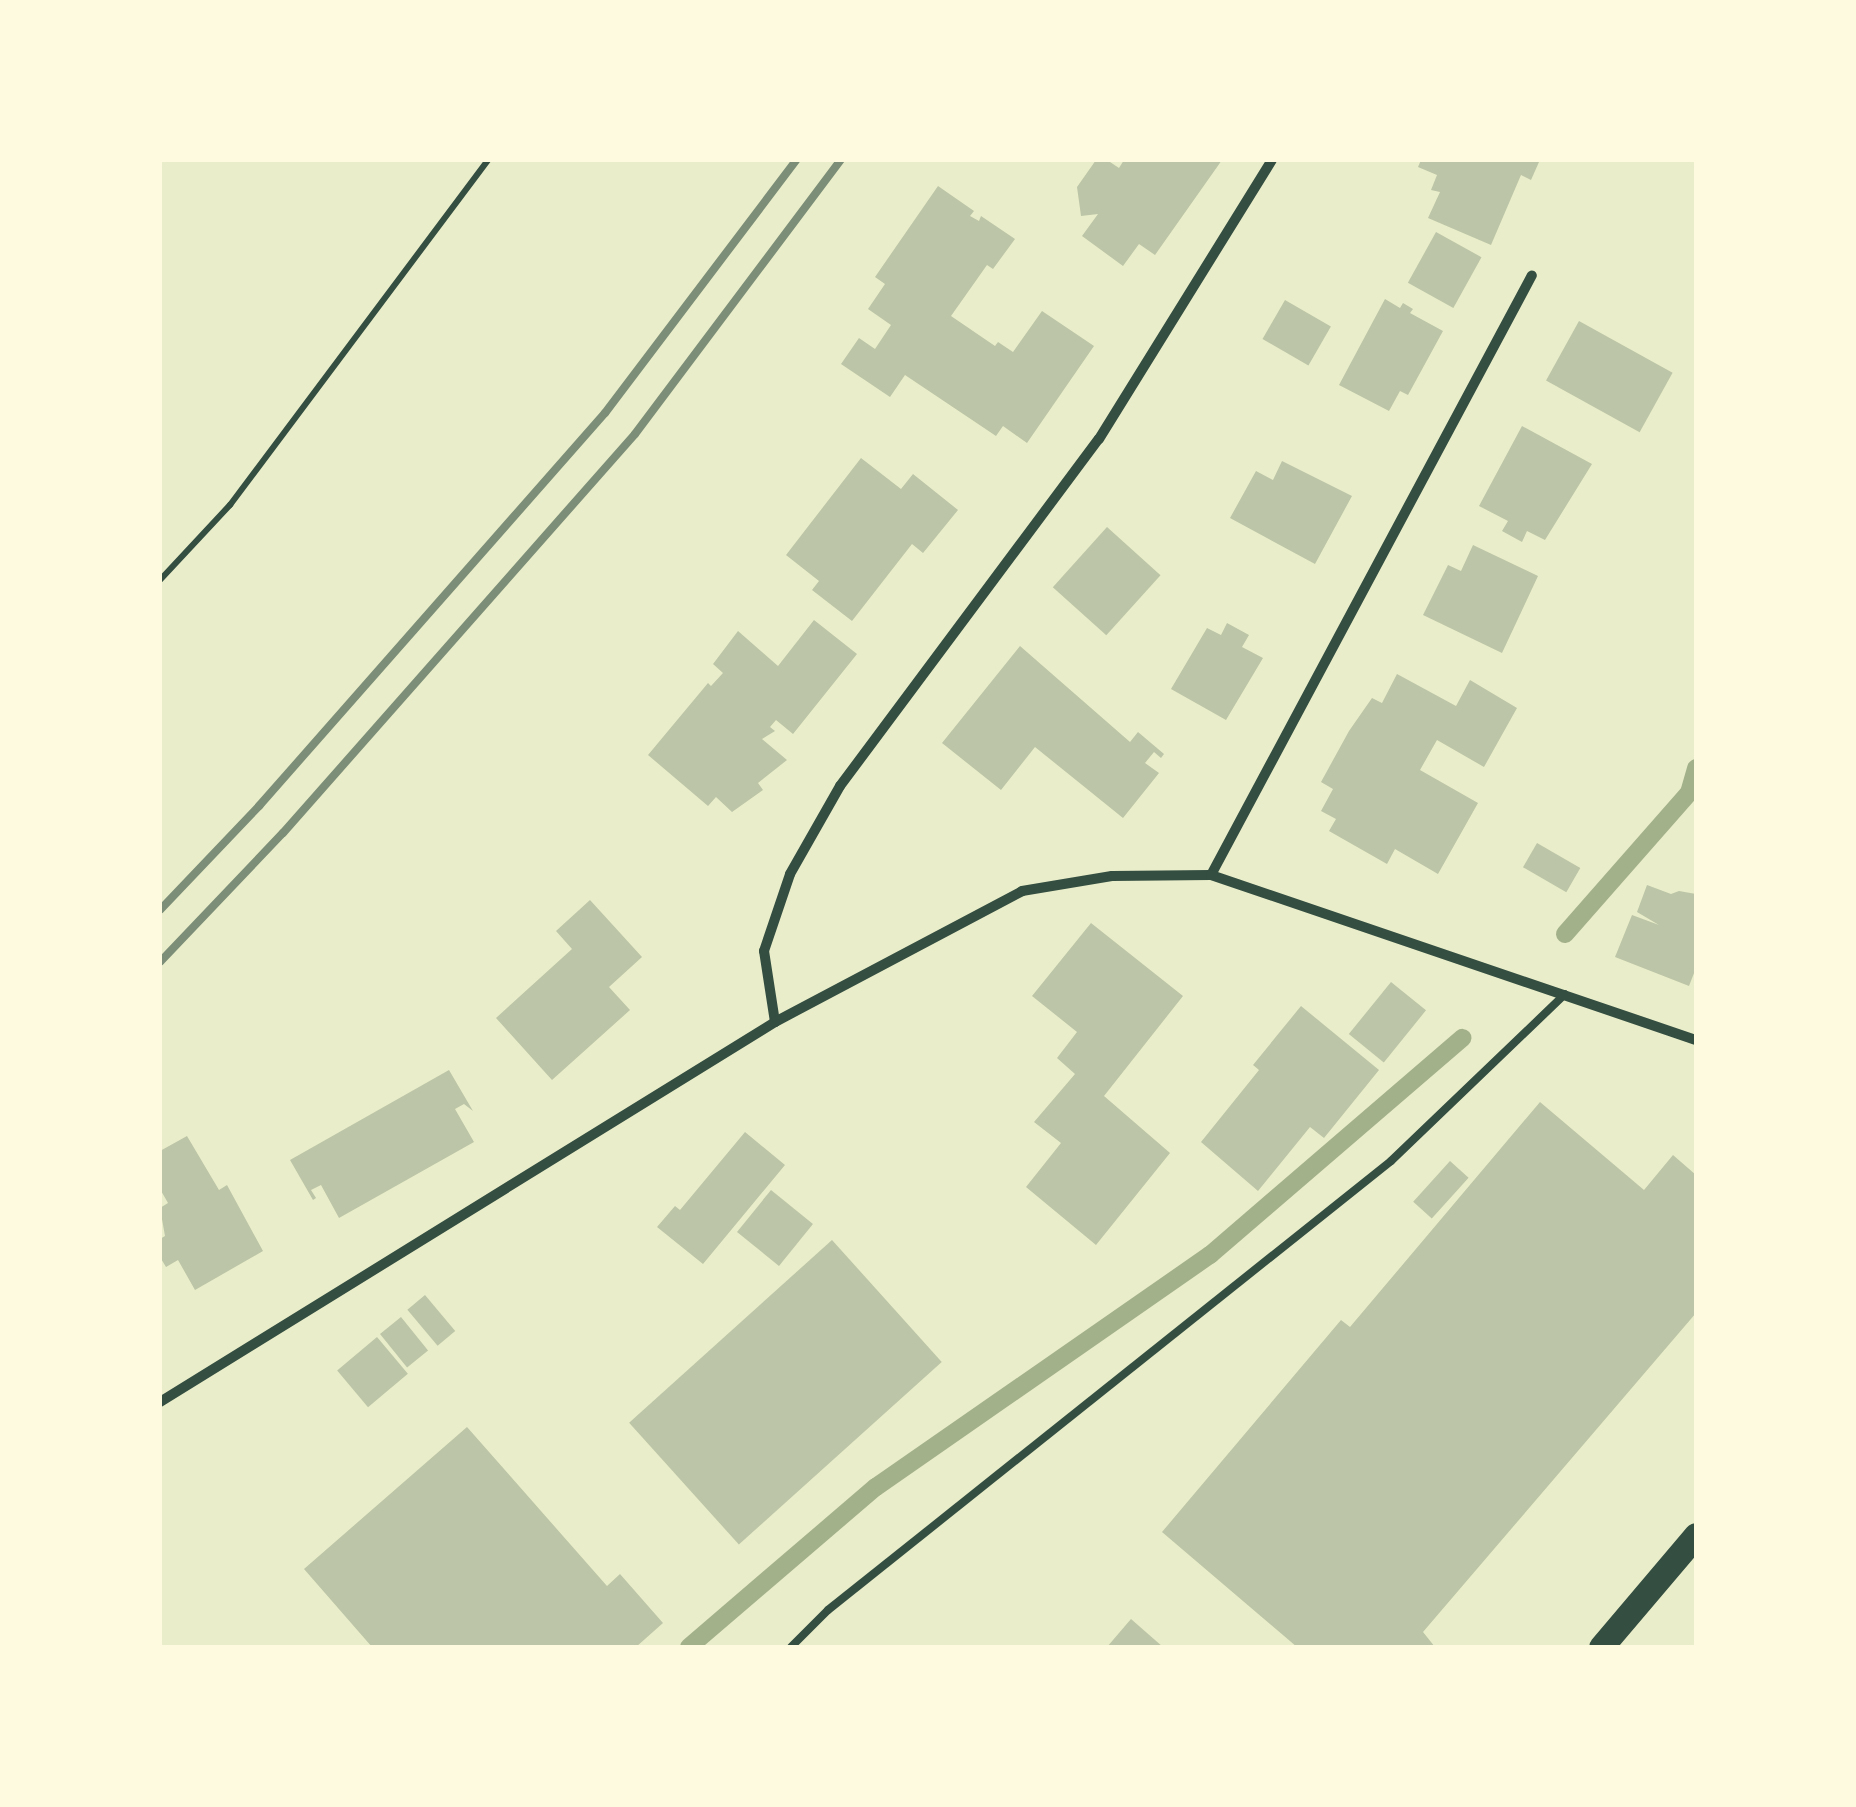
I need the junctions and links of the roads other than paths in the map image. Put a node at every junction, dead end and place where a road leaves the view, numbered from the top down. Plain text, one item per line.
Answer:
1 (1272, 160) edge
2 (1532, 275) dead end
3 (1211, 875) junction
4 (1565, 994) junction
5 (775, 1022) junction
6 (1696, 1040) edge
7 (160, 1402) edge
8 (1696, 1534) edge
9 (791, 1647) edge
10 (1601, 1647) edge

1 - 5 street
2 - 3 street
3 - 4 street
3 - 5 street
4 - 6 street
4 - 9 lane
5 - 7 street
8 - 10 main road

